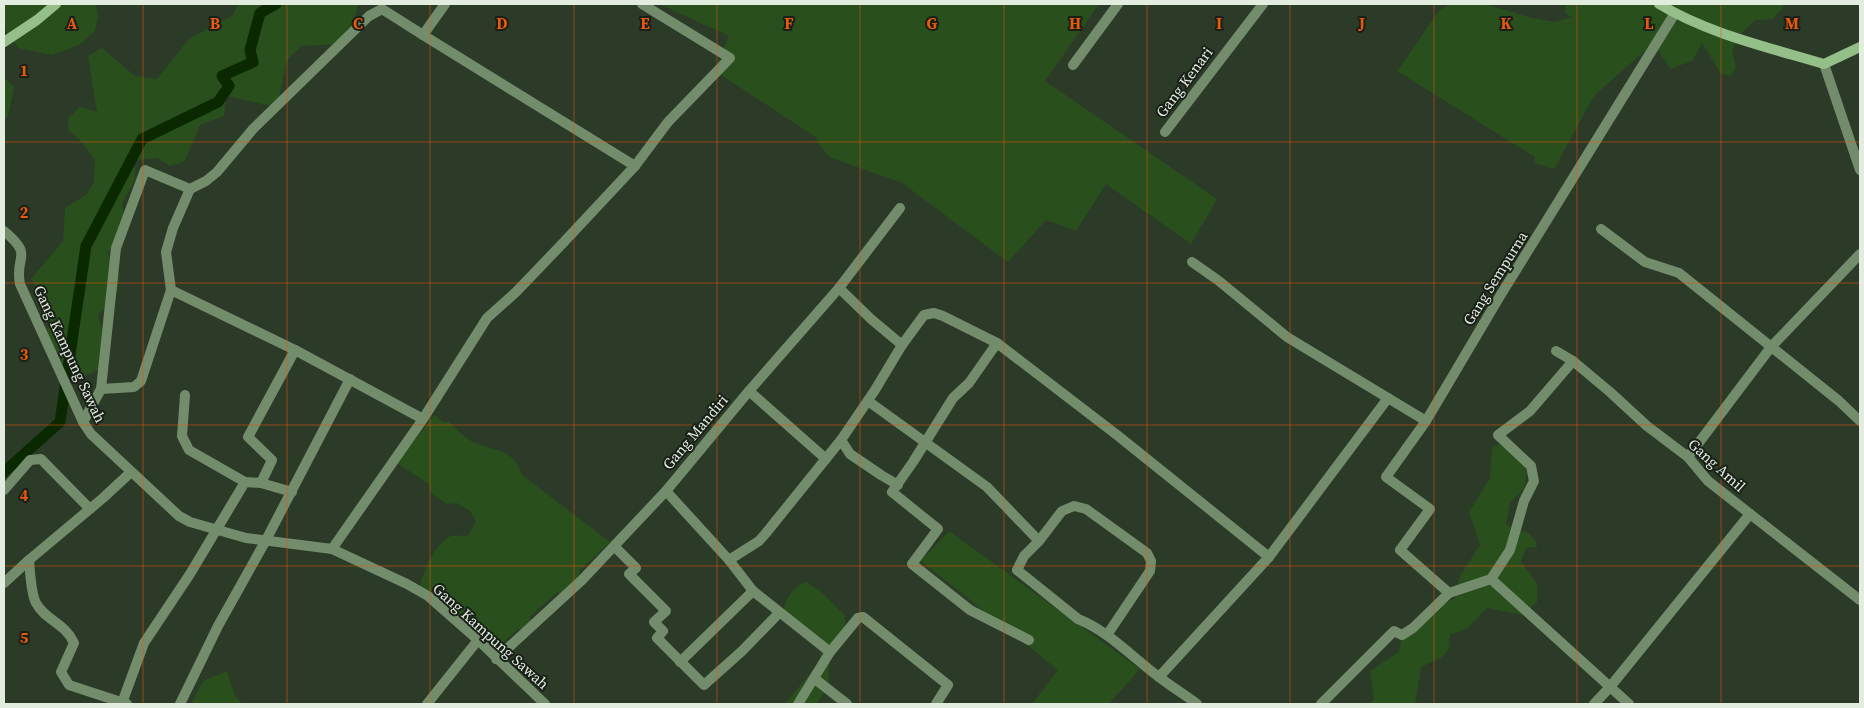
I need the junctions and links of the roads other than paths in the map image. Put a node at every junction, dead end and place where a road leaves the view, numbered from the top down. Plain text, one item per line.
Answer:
1 (56, 4) edge
2 (445, 4) edge
3 (642, 4) edge
4 (1118, 4) edge
5 (1263, 4) edge
6 (1659, 4) edge
7 (1675, 14) junction
8 (423, 34) junction
9 (4, 42) edge
10 (1860, 47) edge
11 (1824, 64) junction
12 (1073, 65) dead end
13 (1165, 132) dead end
14 (635, 166) junction
15 (1860, 170) edge
16 (190, 190) junction
17 (900, 208) dead end
18 (1601, 229) dead end
19 (4, 231) edge
20 (1860, 254) edge
21 (1192, 262) dead end
22 (839, 288) junction
23 (171, 290) junction
24 (997, 344) junction
25 (902, 345) junction
26 (1771, 347) junction
27 (295, 350) junction
28 (1556, 351) dead end
29 (1573, 361) junction
30 (350, 378) junction
31 (101, 388) junction
32 (749, 391) junction
33 (185, 395) dead end
34 (1388, 398) junction
35 (868, 401) junction
36 (423, 419) junction
37 (1426, 421) junction
38 (1860, 421) edge
39 (83, 422) junction
40 (841, 440) junction
41 (925, 441) junction
42 (1688, 457) junction
43 (826, 459) junction
44 (130, 473) junction
45 (245, 482) junction
46 (261, 483) junction
47 (898, 485) junction
48 (4, 490) edge
49 (666, 491) junction
50 (292, 492) junction
51 (90, 509) junction
52 (1750, 514) junction
53 (217, 529) junction
54 (266, 540) junction
55 (1039, 541) junction
56 (615, 547) junction
57 (332, 549) junction
58 (1269, 557) junction
59 (29, 560) junction
60 (729, 560) junction
61 (1491, 579) junction
62 (4, 583) edge
63 (752, 591) junction
64 (1449, 593) junction
65 (1860, 600) edge
66 (779, 614) junction
67 (1108, 635) junction
68 (478, 640) junction
69 (1029, 640) dead end
70 (830, 652) junction
71 (496, 659) junction
72 (680, 662) junction
73 (1159, 677) junction
74 (815, 679) junction
75 (1610, 687) junction
76 (124, 704) edge
77 (180, 704) edge
78 (427, 704) edge
79 (545, 704) edge
80 (798, 704) edge
81 (847, 704) edge
82 (936, 704) edge
83 (1197, 704) edge
84 (1321, 704) edge
85 (1594, 704) edge
86 (1629, 704) edge

1 - 9 main road
2 - 8 street
3 - 14 street
4 - 12 street
5 - 13 street, Gang Kenari
6 - 7 main road
7 - 11 main road
7 - 37 street, Gang Sempurna
8 - 14 street
8 - 16 street
10 - 11 main road
11 - 15 street
14 - 36 street
16 - 23 street
16 - 31 street
17 - 22 street, Gang Mandiri
18 - 26 street
19 - 39 street, Gang Kampung Sawah
20 - 26 street
21 - 34 street
22 - 25 street
22 - 32 street, Gang Mandiri
23 - 27 street
23 - 31 street
24 - 25 street
24 - 41 street
24 - 58 street
25 - 35 street
26 - 38 street
26 - 42 street
27 - 30 street
27 - 46 street
28 - 29 street, Gang Amil
29 - 42 street, Gang Amil
29 - 61 street
30 - 36 street
30 - 50 street
31 - 39 street
32 - 43 street
32 - 49 street, Gang Mandiri
33 - 45 street
34 - 37 street
34 - 58 street
35 - 40 street
35 - 41 street
36 - 57 street
37 - 64 street, Gang Sempurna
39 - 44 street, Gang Kampung Sawah
40 - 43 street
40 - 47 street
41 - 47 street
41 - 55 street
42 - 52 street, Gang Amil
43 - 60 street
44 - 51 street
44 - 53 street, Gang Kampung Sawah
45 - 46 street
45 - 53 street
46 - 50 street
47 - 69 street
48 - 51 street
49 - 56 street, Gang Mandiri
49 - 60 street
50 - 54 street
51 - 59 street
52 - 65 street, Gang Amil
52 - 75 street
53 - 54 street, Gang Kampung Sawah
53 - 76 street
54 - 57 street, Gang Kampung Sawah
54 - 77 street
55 - 67 street
55 - 67 street
56 - 71 street, Gang Mandiri
56 - 72 street
57 - 68 street, Gang Kampung Sawah
58 - 73 street
59 - 62 street
59 - 76 street
60 - 63 street
61 - 64 street
61 - 75 street
63 - 66 street
63 - 72 street
64 - 84 street
66 - 70 street
66 - 72 street
67 - 73 street
68 - 71 street, Gang Kampung Sawah
68 - 78 street
70 - 74 street
70 - 82 street
71 - 79 street, Gang Kampung Sawah
73 - 83 street
74 - 80 street
74 - 81 street
75 - 85 street
75 - 86 street

